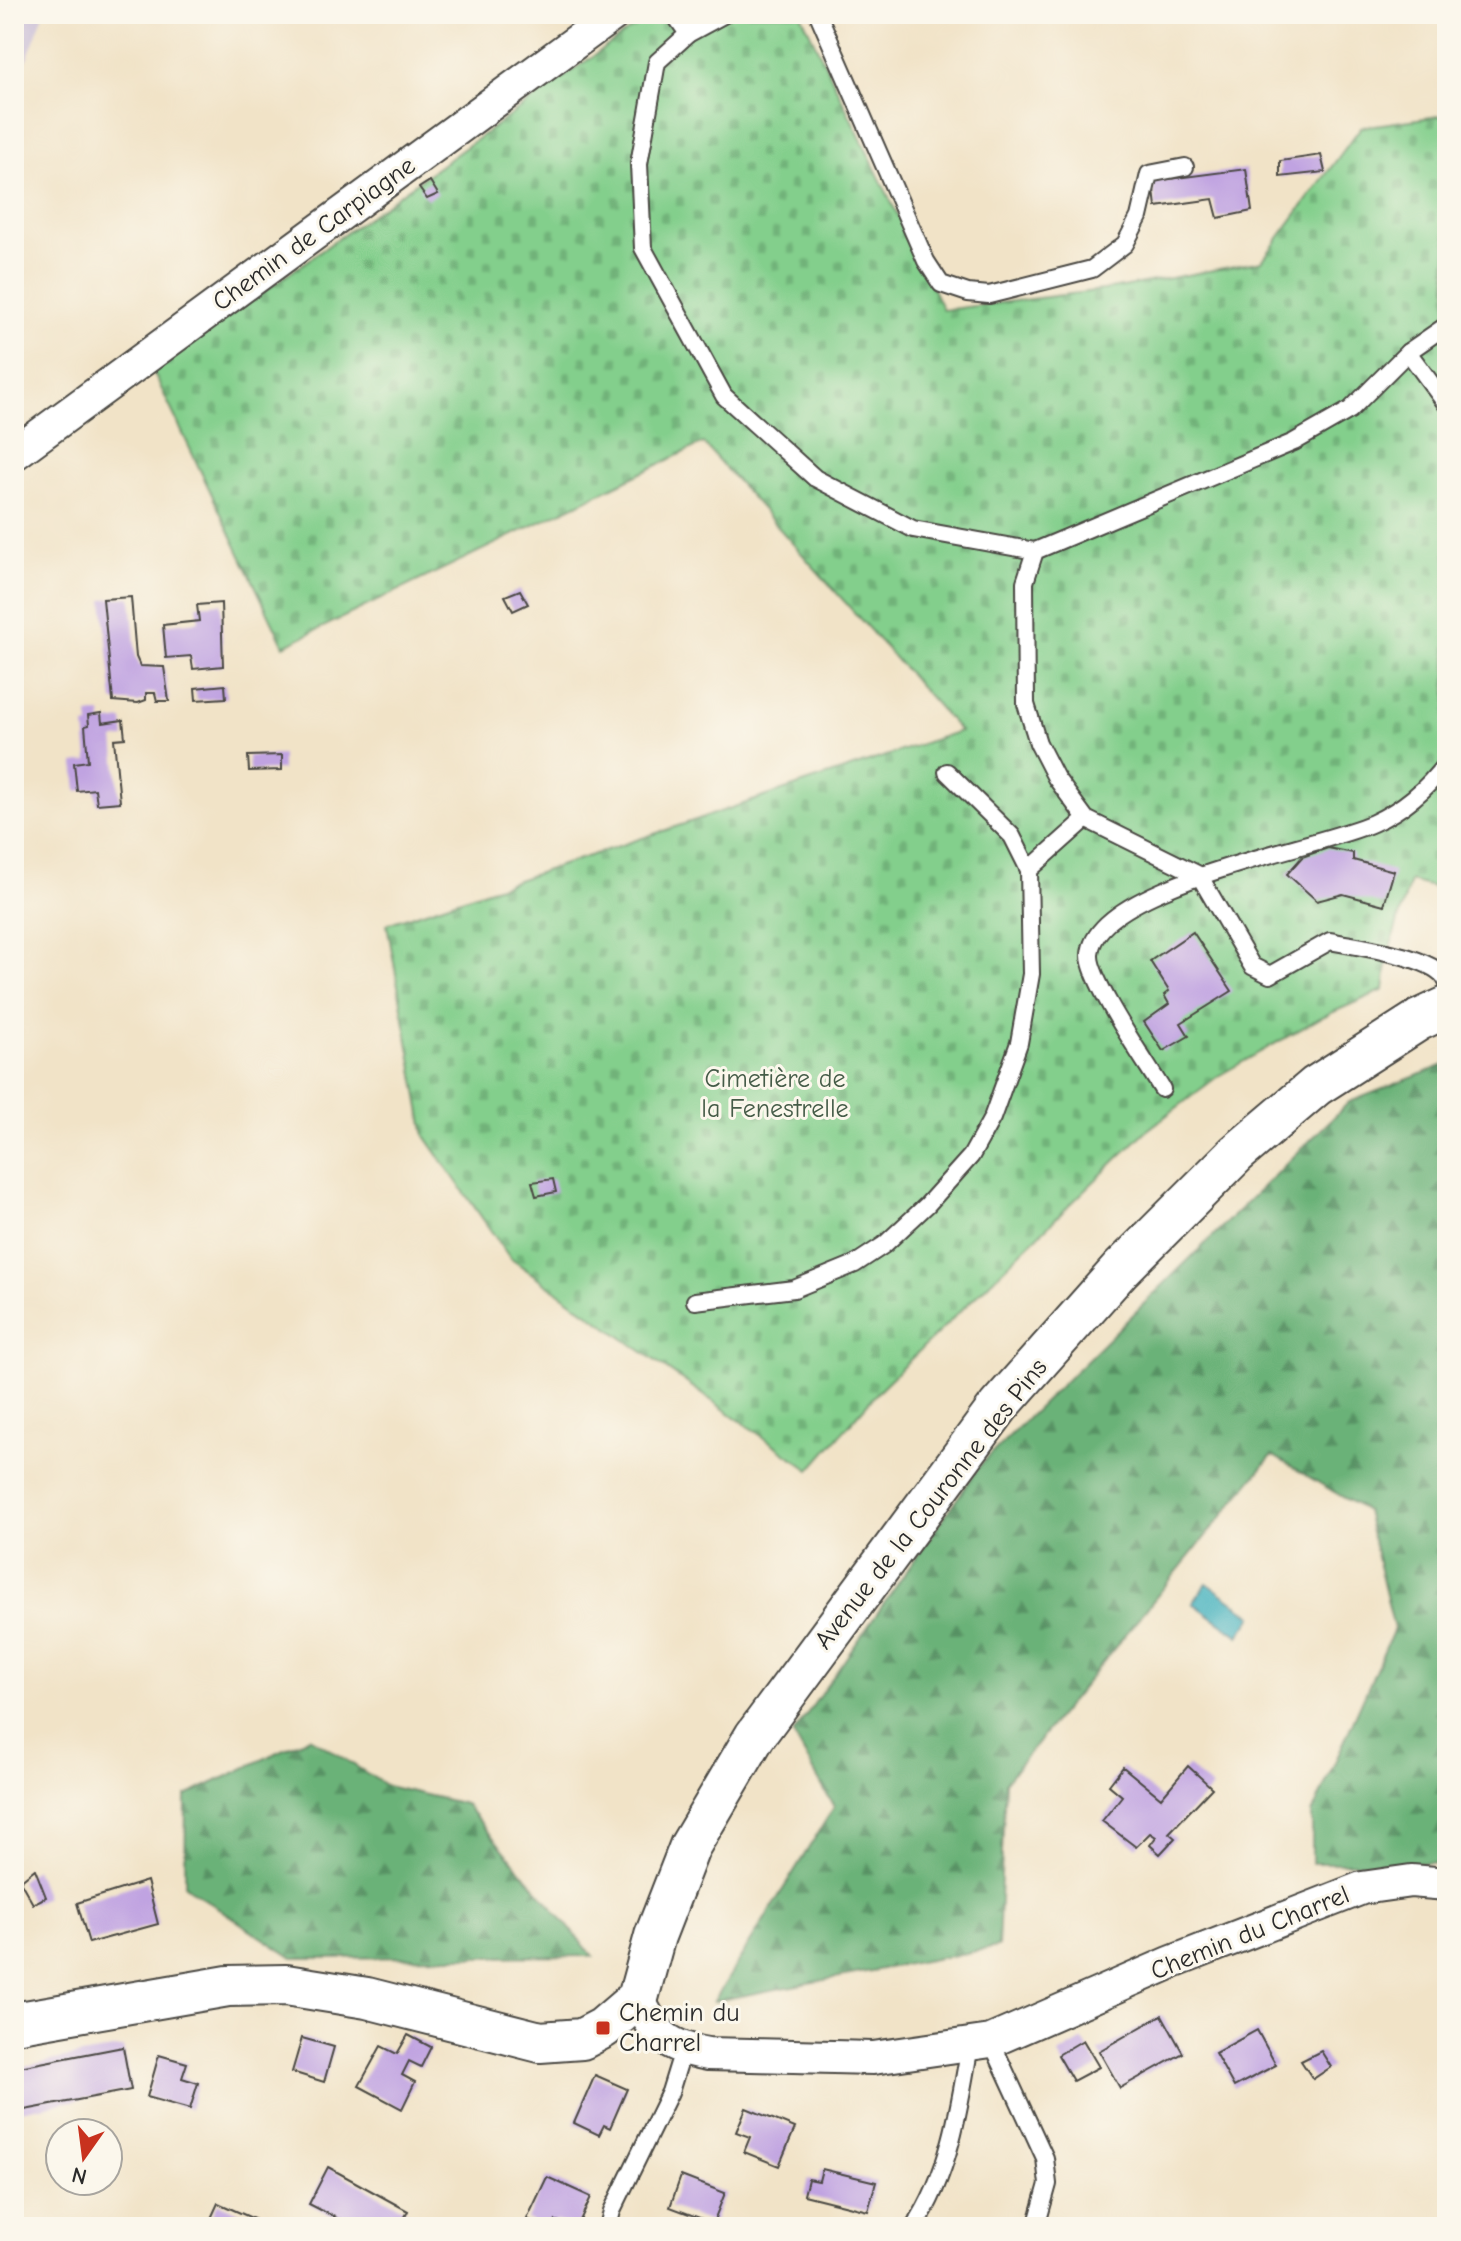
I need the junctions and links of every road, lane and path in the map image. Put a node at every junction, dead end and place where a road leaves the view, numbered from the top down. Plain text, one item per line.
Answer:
1 (614, 14) edge
2 (674, 14) edge
3 (725, 14) edge
4 (818, 14) edge
5 (688, 34) junction
6 (1185, 167) dead end
7 (1447, 325) edge
8 (1408, 352) junction
9 (1447, 405) edge
10 (14, 454) edge
11 (1035, 551) junction
12 (1447, 762) edge
13 (947, 772) dead end
14 (1086, 819) junction
15 (1029, 870) junction
16 (1199, 875) junction
17 (1447, 982) edge
18 (1447, 1007) edge
19 (1162, 1089) dead end
20 (695, 1301) dead end
21 (1447, 1884) edge
22 (638, 1998) junction
23 (14, 2023) edge
24 (981, 2042) junction
25 (683, 2050) junction
26 (608, 2227) edge
27 (914, 2227) edge
28 (1036, 2227) edge

1 - 10 street, Chemin de Carpiagne
2 - 5 lane
3 - 5 lane
4 - 6 lane
5 - 11 lane
7 - 8 lane
8 - 9 lane
8 - 11 lane
11 - 14 lane
12 - 16 lane
13 - 15 lane
14 - 15 lane
14 - 16 lane
15 - 20 lane
16 - 17 lane
16 - 19 lane
18 - 22 street, Avenue de la Couronne des Pins
21 - 24 street, Chemin du Charrel
22 - 23 street
22 - 25 street
24 - 25 street, Chemin du Charrel
24 - 27 lane
24 - 28 lane
25 - 26 lane

